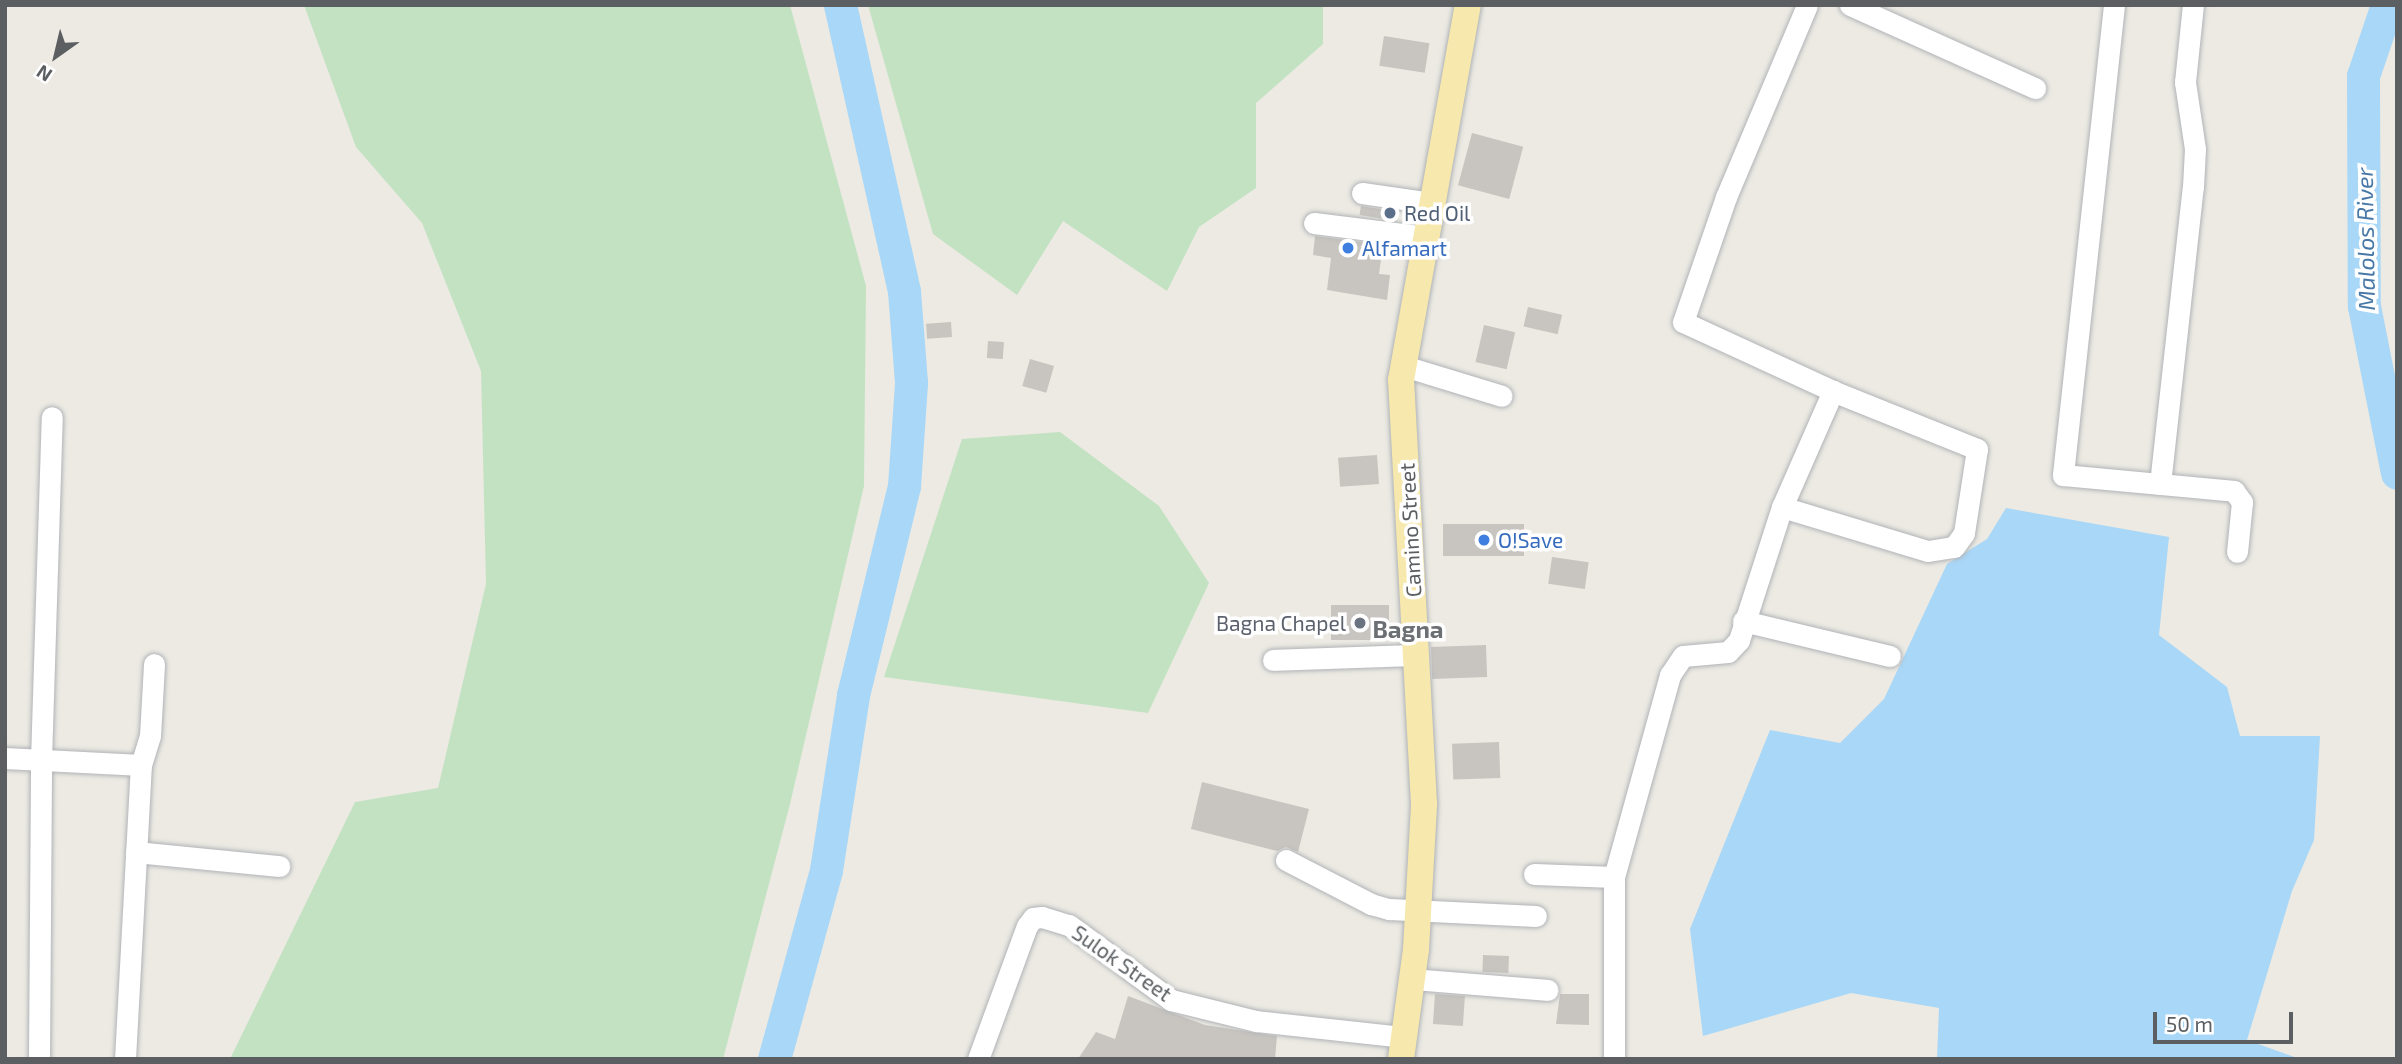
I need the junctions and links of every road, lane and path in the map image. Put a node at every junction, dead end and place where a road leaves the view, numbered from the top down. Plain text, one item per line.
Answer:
1 (1468, 5) edge
2 (1807, 5) edge
3 (1850, 5) edge
4 (2114, 5) edge
5 (2193, 5) edge
6 (2035, 88) dead end
7 (1362, 192) dead end
8 (1431, 203) junction
9 (1314, 223) dead end
10 (1426, 237) junction
11 (1404, 366) junction
12 (1833, 391) junction
13 (1502, 397) dead end
14 (51, 417) dead end
15 (2161, 484) junction
16 (1782, 508) junction
17 (2238, 552) dead end
18 (1743, 621) junction
19 (1417, 655) junction
20 (1890, 656) dead end
21 (1273, 660) dead end
22 (154, 664) dead end
23 (5, 758) edge
24 (41, 760) junction
25 (141, 765) junction
26 (136, 852) junction
27 (1286, 860) dead end
28 (279, 866) dead end
29 (1534, 874) dead end
30 (1614, 877) junction
31 (1419, 908) junction
32 (1536, 916) dead end
33 (1412, 979) junction
34 (1548, 990) dead end
35 (1402, 1048) edge
36 (39, 1059) edge
37 (125, 1059) edge
38 (978, 1059) edge
39 (1614, 1059) edge

1 - 8 main road, Camino Street
2 - 12 street
3 - 6 street
4 - 15 street
5 - 15 street
7 - 8 street
8 - 10 main road, Camino Street
9 - 10 street
10 - 11 main road, Camino Street
11 - 13 street
11 - 19 main road, Camino Street
12 - 16 street
12 - 16 street
14 - 24 street
15 - 17 street
16 - 18 street
18 - 20 street
18 - 30 street
19 - 21 street
19 - 31 main road, Camino Street
22 - 25 street
23 - 24 street
24 - 25 street
24 - 36 street
25 - 26 street
26 - 28 street
26 - 37 street
27 - 31 street
29 - 30 street
30 - 39 street
31 - 32 street
31 - 33 main road, Camino Street
33 - 34 street
33 - 35 main road, Camino Street
35 - 38 street, Sulok Street

